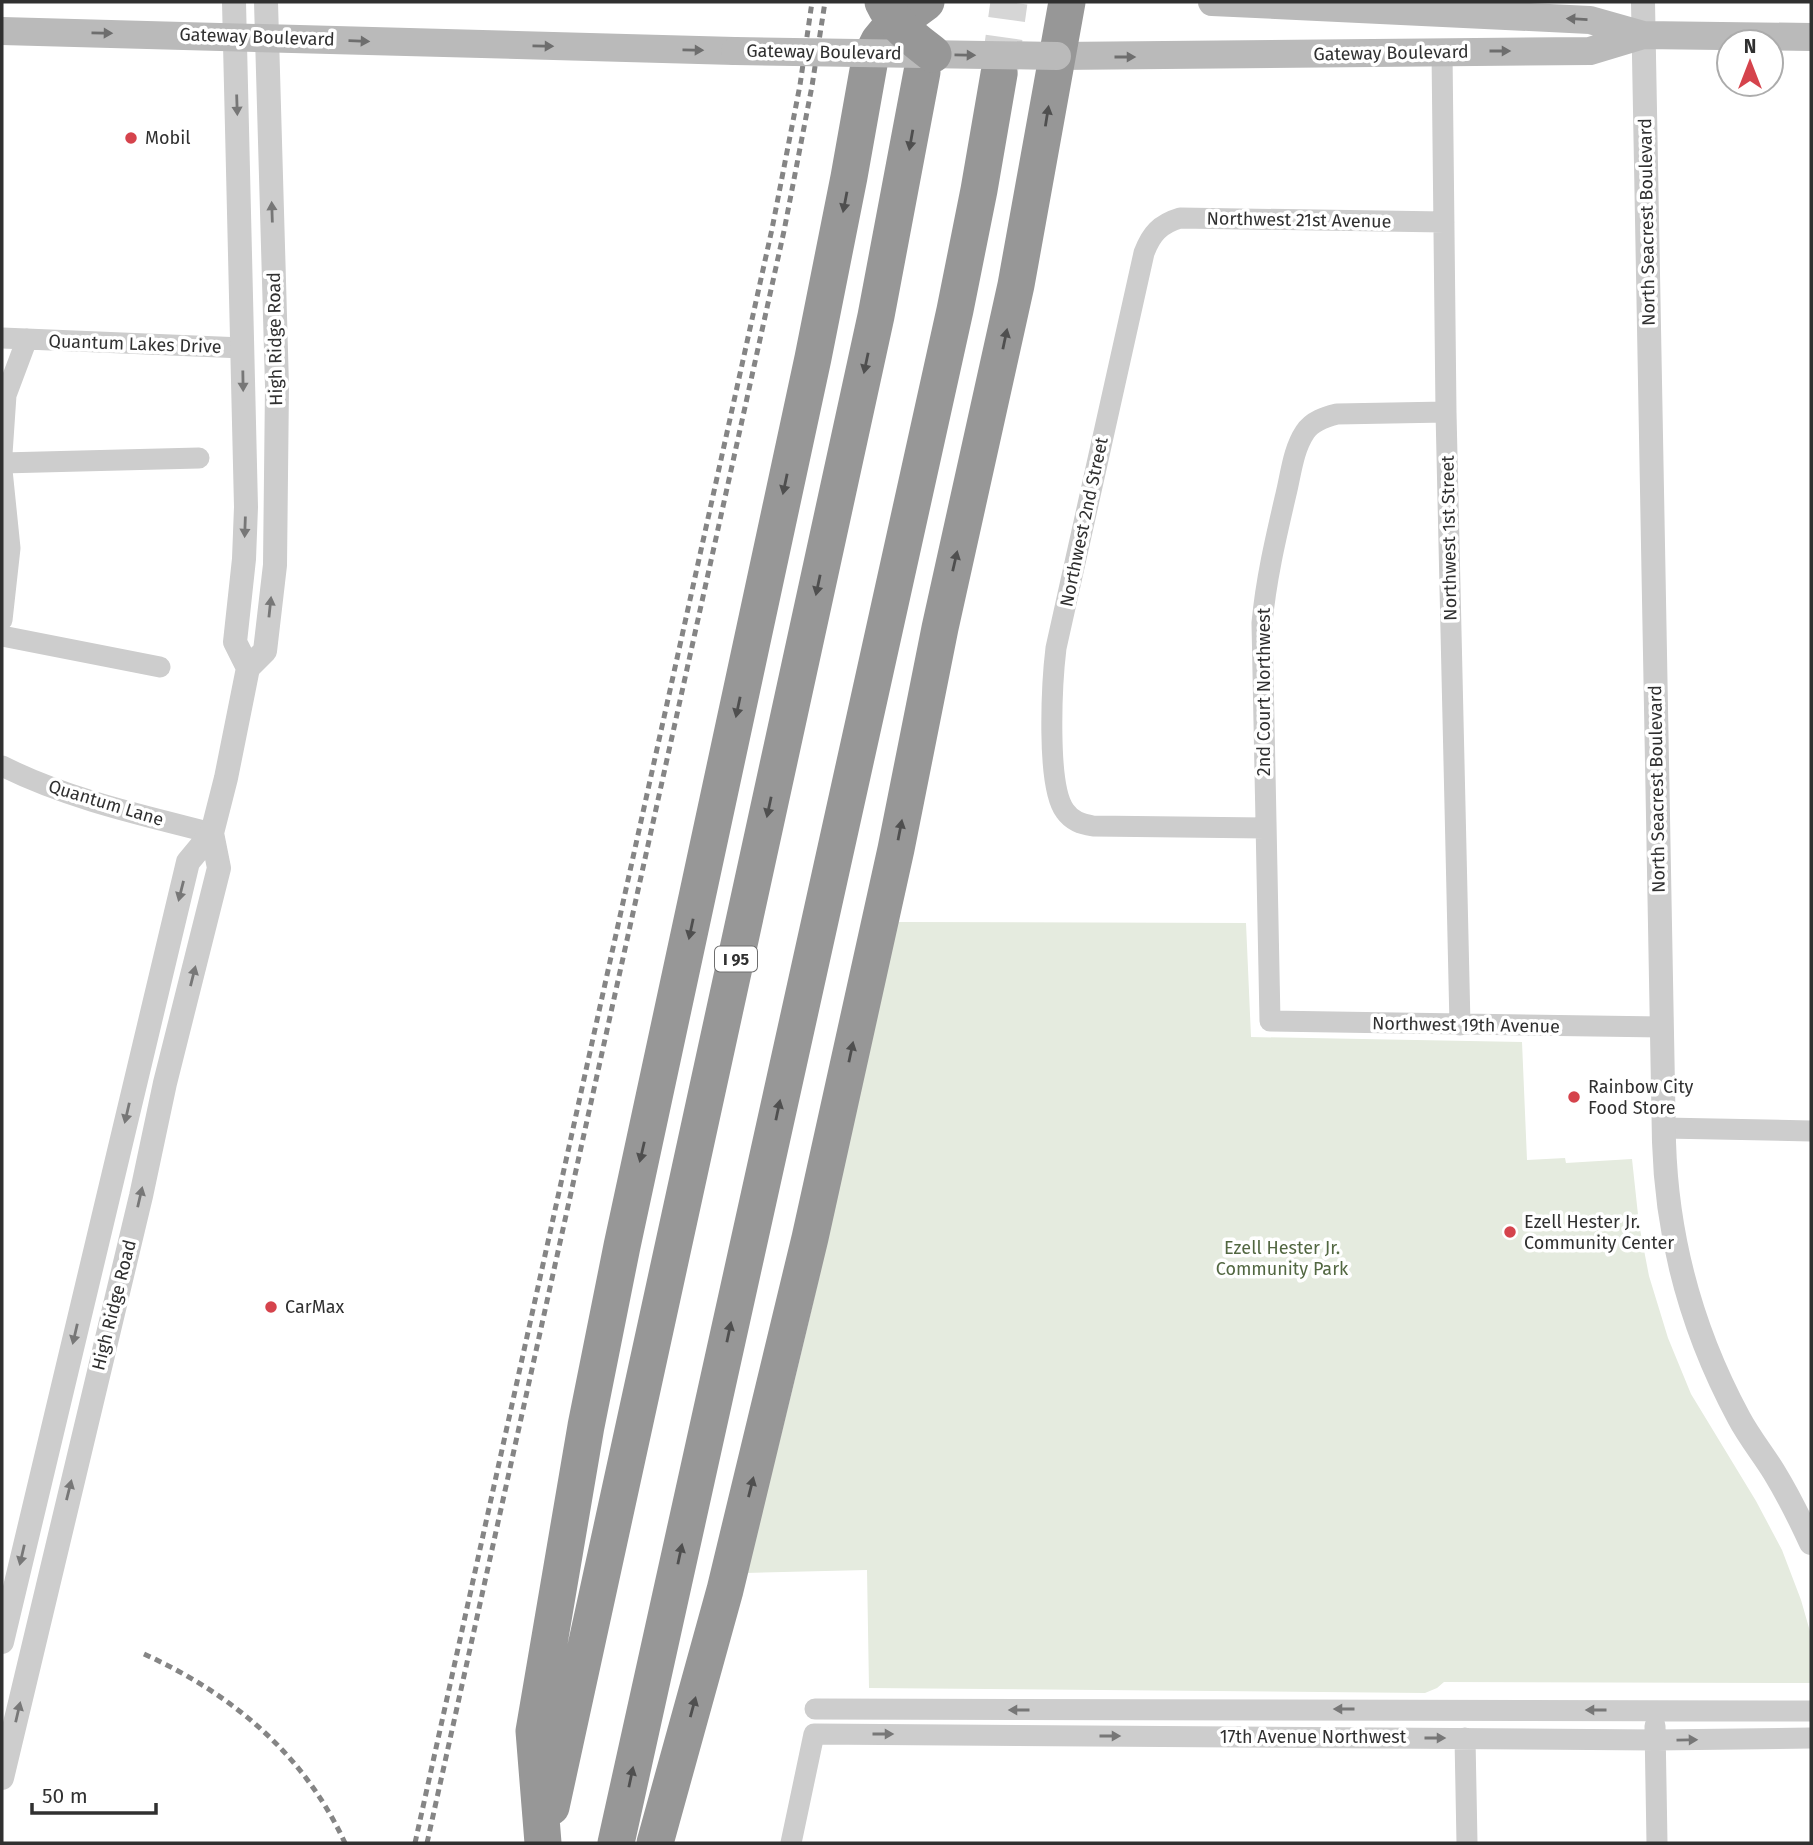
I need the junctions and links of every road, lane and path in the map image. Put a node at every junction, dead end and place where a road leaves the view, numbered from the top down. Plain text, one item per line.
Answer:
1 (234, 2) edge
2 (266, 2) edge
3 (1067, 2) edge
4 (1212, 2) edge
5 (1643, 2) edge
6 (1439, 7) edge
7 (902, 9) edge
8 (2, 31) edge
9 (1643, 35) junction
10 (235, 37) junction
11 (1811, 37) edge
12 (267, 38) junction
13 (1442, 51) junction
14 (872, 53) junction
15 (1056, 56) junction
16 (927, 63) junction
17 (999, 74) tunnel mouth
18 (1444, 222) junction
19 (1157, 229) joint
20 (2, 338) edge
21 (27, 339) junction
22 (243, 348) junction
23 (1446, 412) junction
24 (2, 454) edge
25 (199, 458) dead end
26 (245, 459) junction
27 (277, 460) junction
28 (2, 463) edge
29 (2, 470) edge
30 (6, 548) edge
31 (2, 620) edge
32 (2, 636) edge
33 (160, 667) dead end
34 (248, 668) junction
35 (2, 766) edge
36 (1265, 828) junction
37 (212, 833) junction
38 (1270, 1021) joint
39 (1460, 1025) junction
40 (1662, 1027) junction
41 (136, 1075) junction
42 (165, 1083) junction
43 (1664, 1128) junction
44 (1811, 1131) edge
45 (1811, 1543) edge
46 (15, 1586) junction
47 (46, 1593) junction
48 (2, 1642) edge
49 (815, 1709) dead end
50 (1655, 1710) junction
51 (1811, 1711) edge
52 (1465, 1738) junction
53 (1811, 1738) edge
54 (1656, 1740) junction
55 (2, 1778) edge
56 (543, 1843) edge
57 (616, 1843) edge
58 (655, 1843) edge
59 (791, 1843) edge
60 (1467, 1843) edge
61 (1657, 1843) edge

1 - 10 street, High Ridge Road
2 - 12 street, High Ridge Road
3 - 15 highway
4 - 6 main road, Gateway Boulevard
5 - 9 street, North Seacrest Boulevard
9 -> 6 main road, Gateway Boulevard
7 - 14 highway
7 - 16 highway, bridge
8 -> 10 main road, Gateway Boulevard
9 - 11 main road, Gateway Boulevard
13 -> 9 main road, Gateway Boulevard
9 - 40 street, North Seacrest Boulevard
10 - 12 main road, Gateway Boulevard
10 -> 22 street, High Ridge Road
12 -> 14 main road, Gateway Boulevard, bridge
27 -> 12 street, High Ridge Road
15 -> 13 main road, Gateway Boulevard
13 - 18 street, Northwest 1st Street
14 - 16 main road, Gateway Boulevard, bridge
14 -> 56 highway
16 -> 15 main road, Gateway Boulevard, bridge
58 -> 15 highway
16 -> 56 highway, I 95
57 -> 17 highway
18 - 19 street, Northwest 21st Avenue
18 - 23 street, Northwest 1st Street
19 - 36 street, Northwest 2nd Street
20 - 21 street, Quantum Lakes Drive
21 - 22 street, Quantum Lakes Drive
21 - 24 street, Quantum Lakes Drive
22 -> 26 street, High Ridge Road
23 - 36 street, 2nd Court Northwest
23 - 39 street, Northwest 1st Street
25 - 28 street
26 - 27 street
26 -> 34 street, High Ridge Road
34 -> 27 street, High Ridge Road
29 - 30 street
30 - 31 street
32 - 33 street
34 - 37 street, High Ridge Road
35 - 37 street, Quantum Lane
36 - 38 street, 2nd Court Northwest
37 -> 41 street, High Ridge Road
42 -> 37 street, High Ridge Road
38 - 39 street, Northwest 19th Avenue
39 - 40 street, Northwest 19th Avenue
40 - 43 street, North Seacrest Boulevard
41 - 42 street
41 -> 46 street, High Ridge Road
47 -> 42 street, High Ridge Road
43 - 44 street
43 - 45 street, North Seacrest Boulevard
46 - 47 street
46 - 48 street, High Ridge Road
55 -> 47 street, High Ridge Road
50 -> 49 street, 17th Avenue Northwest
50 - 51 street, 17th Avenue Northwest
50 - 54 street
52 - 54 street, 17th Avenue Northwest
59 -> 52 street, 17th Avenue Northwest
52 - 60 street
54 -> 53 street, 17th Avenue Northwest
54 - 61 street

